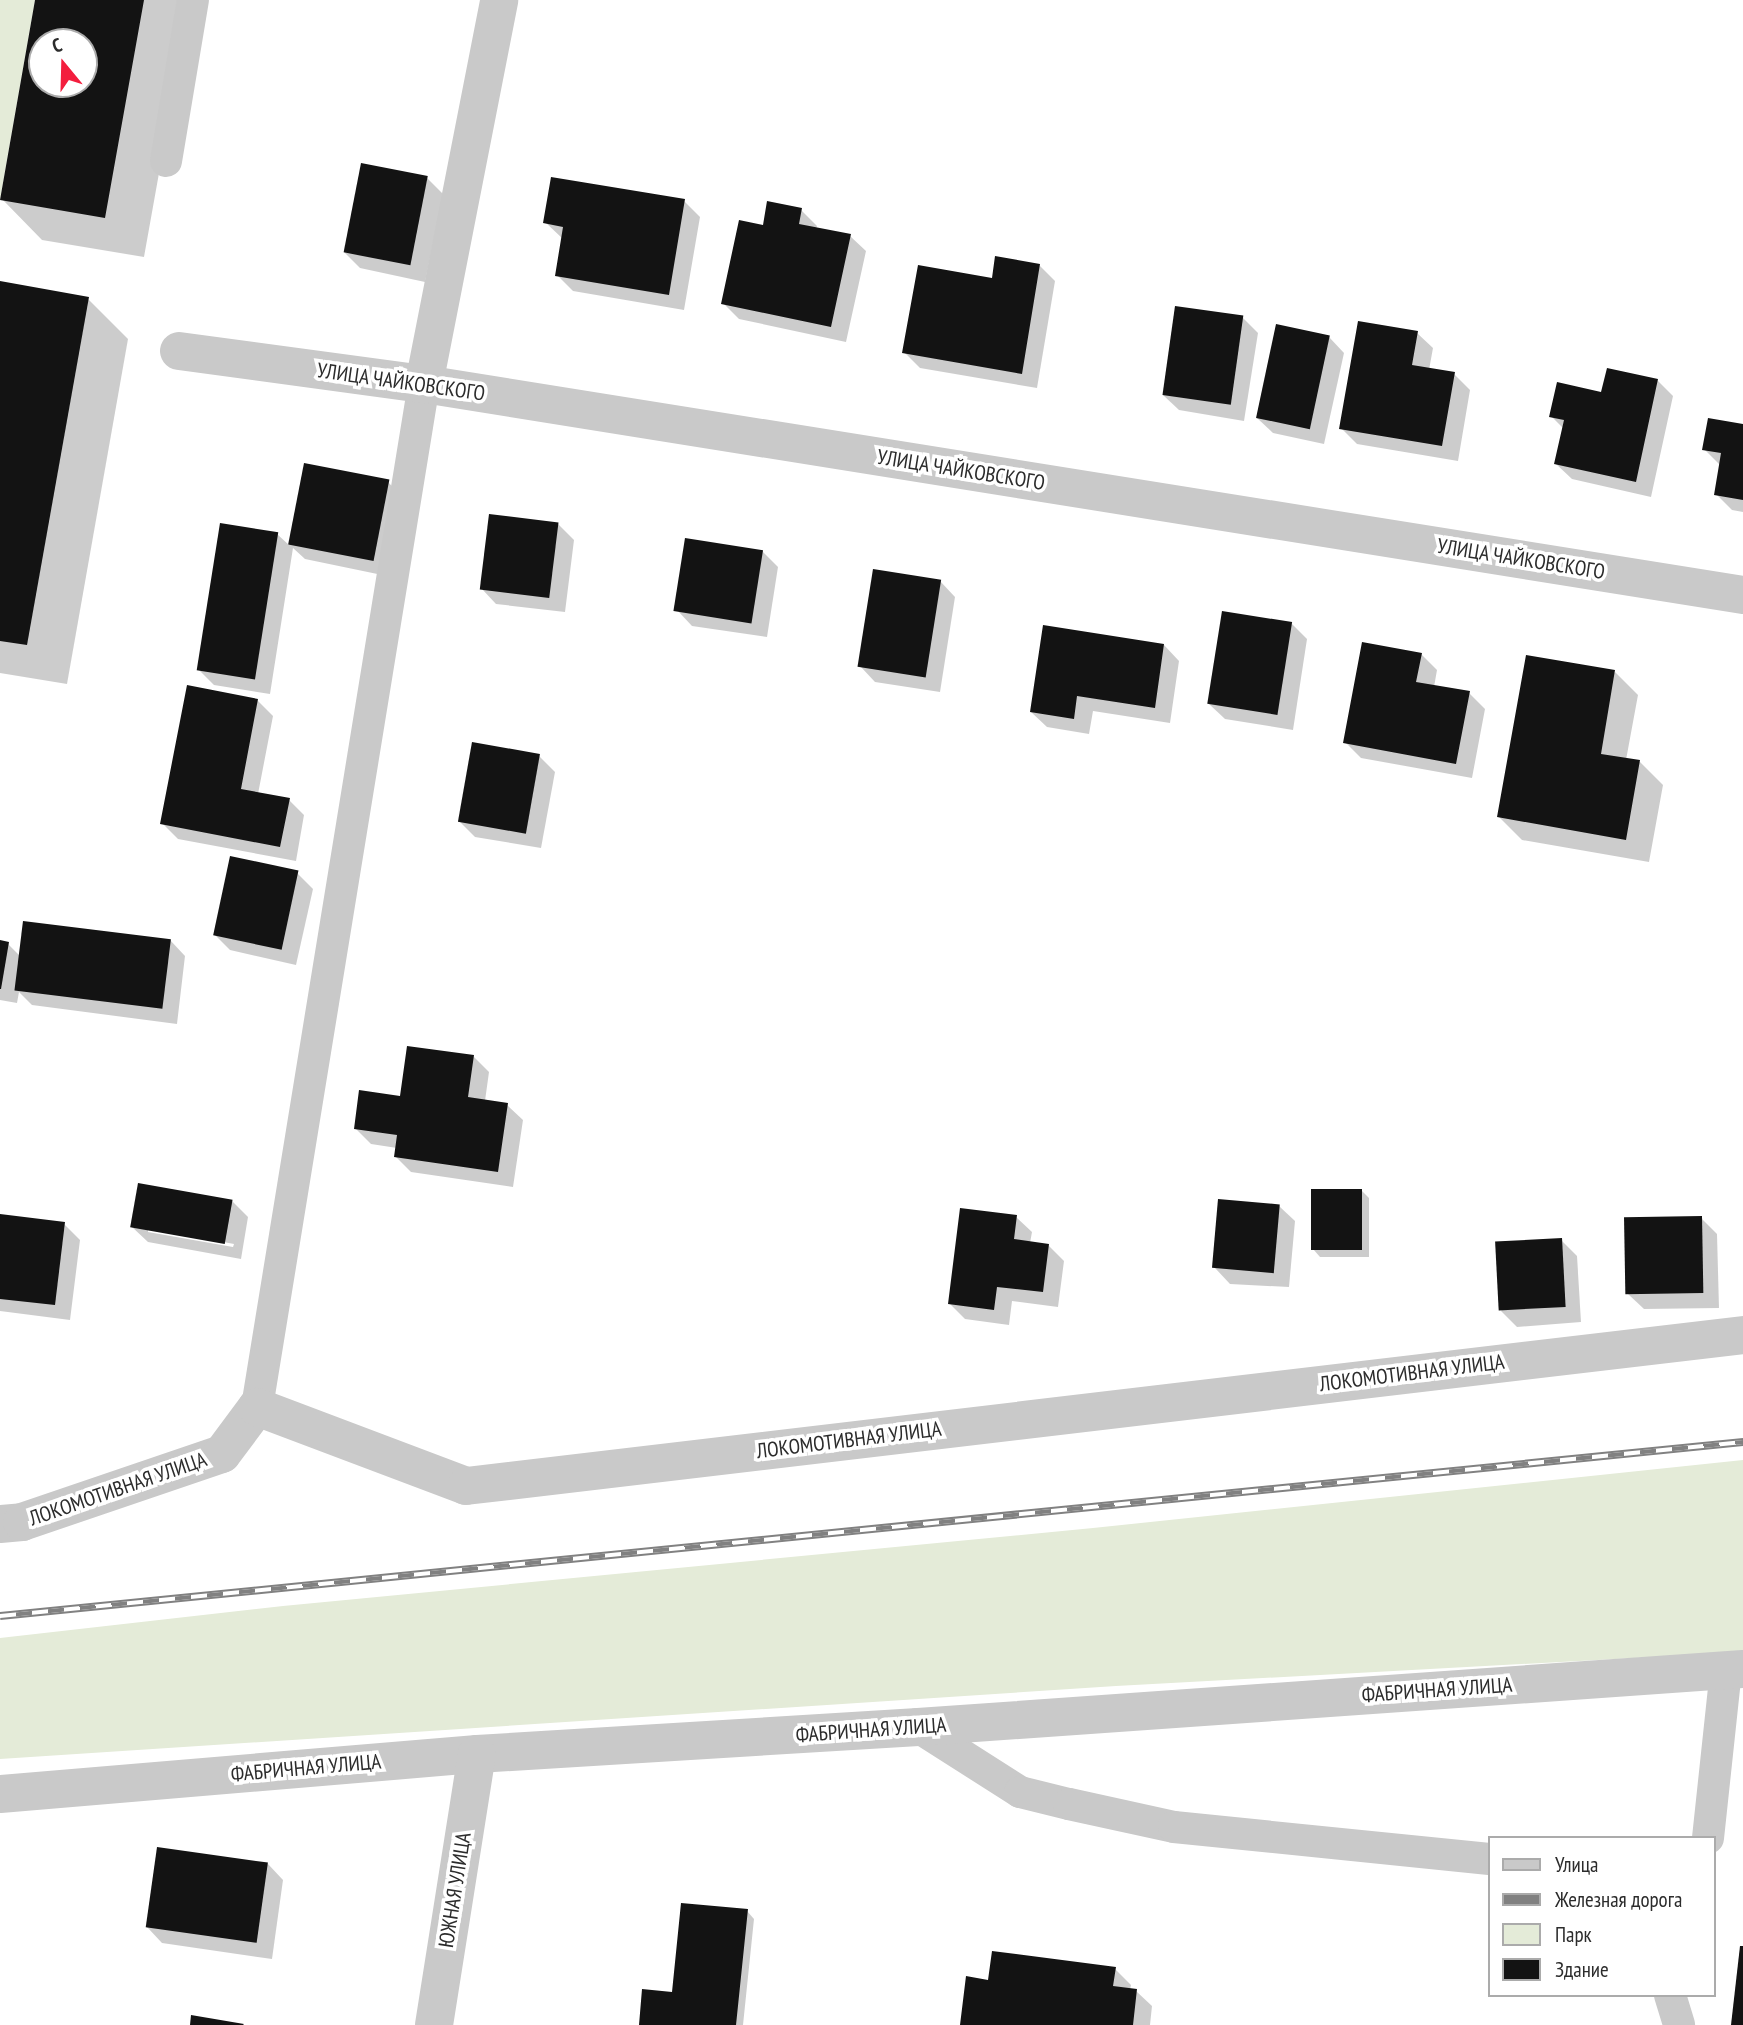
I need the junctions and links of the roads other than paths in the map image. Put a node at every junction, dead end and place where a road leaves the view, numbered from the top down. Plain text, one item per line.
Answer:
1 (193, 0) edge
2 (499, 0) edge
3 (166, 161) dead end
4 (178, 351) dead end
5 (424, 384) junction
6 (1743, 594) edge
7 (1743, 1335) edge
8 (257, 1407) junction
9 (0, 1524) edge
10 (1734, 1669) edge
11 (918, 1727) junction
12 (477, 1754) junction
13 (0, 1794) edge
14 (1708, 1836) edge
15 (1488, 1859) edge
16 (1671, 1997) edge
17 (1691, 1997) edge
18 (434, 2025) edge
19 (1679, 2025) edge
20 (1688, 2025) edge

1 - 3 lane
2 - 5 street
4 - 5 street, УЛИЦА ЧАЙКОВСКОГО
5 - 6 street, УЛИЦА ЧАЙКОВСКОГО
5 - 8 lane
7 - 8 street, ЛОКОМОТИВНАЯ УЛИЦА
8 - 9 street, ЛОКОМОТИВНАЯ УЛИЦА
10 - 11 street, ФАБРИЧНАЯ УЛИЦА
10 - 14 lane
11 - 12 street, ФАБРИЧНАЯ УЛИЦА
11 - 15 lane
12 - 13 street, ФАБРИЧНАЯ УЛИЦА
12 - 18 street, ЮЖНАЯ УЛИЦА
16 - 19 lane
17 - 20 lane

